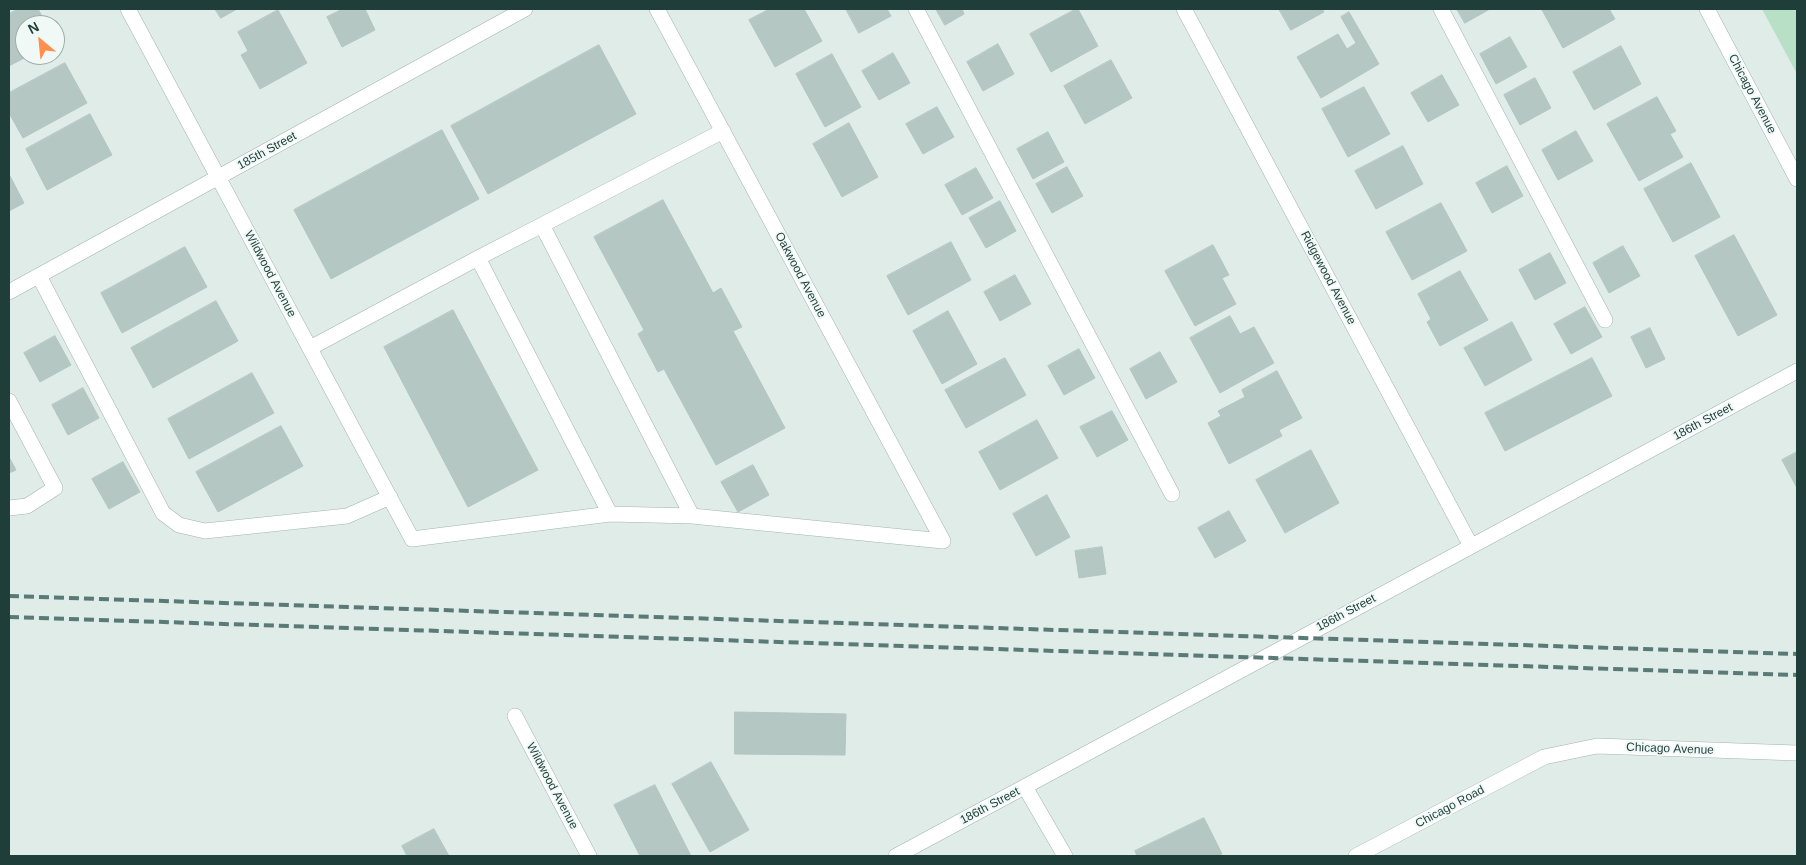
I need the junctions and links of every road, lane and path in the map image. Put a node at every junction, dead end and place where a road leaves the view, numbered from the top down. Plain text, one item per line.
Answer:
1 (128, 9) edge
2 (524, 9) edge
3 (657, 9) edge
4 (916, 9) edge
5 (1184, 9) edge
6 (1441, 9) edge
7 (1706, 9) edge
8 (723, 131) junction
9 (219, 178) junction
10 (1797, 179) edge
11 (542, 226) junction
12 (478, 258) junction
13 (40, 276) junction
14 (9, 292) edge
15 (1605, 320) dead end
16 (310, 348) junction
17 (1797, 371) edge
18 (9, 401) edge
19 (1172, 494) dead end
20 (390, 497) junction
21 (9, 508) edge
22 (610, 514) junction
23 (692, 516) junction
24 (1471, 546) junction
25 (515, 716) dead end
26 (1797, 753) edge
27 (1544, 757) joint
28 (1025, 787) junction
29 (589, 856) edge
30 (896, 856) edge
31 (1064, 856) edge
32 (1356, 856) edge

1 - 9 street, Wildwood Avenue
2 - 9 street, 185th Street
3 - 8 street, Oakwood Avenue
4 - 19 street
5 - 24 street, Ridgewood Avenue
6 - 15 street
7 - 10 street, Chicago Avenue
8 - 11 street
8 - 23 street, Oakwood Avenue
9 - 13 street, 185th Street
9 - 16 street, Wildwood Avenue
11 - 12 street
11 - 23 street
12 - 16 street
12 - 22 street
13 - 14 street, 185th Street
13 - 20 street
16 - 20 street, Wildwood Avenue
17 - 24 street, 186th Street
18 - 21 street
20 - 22 street, Wildwood Avenue
22 - 23 street
24 - 28 street, 186th Street
25 - 29 street, Wildwood Avenue
26 - 27 street, Chicago Avenue
27 - 32 street, Chicago Road
28 - 30 street, 186th Street
28 - 31 street

